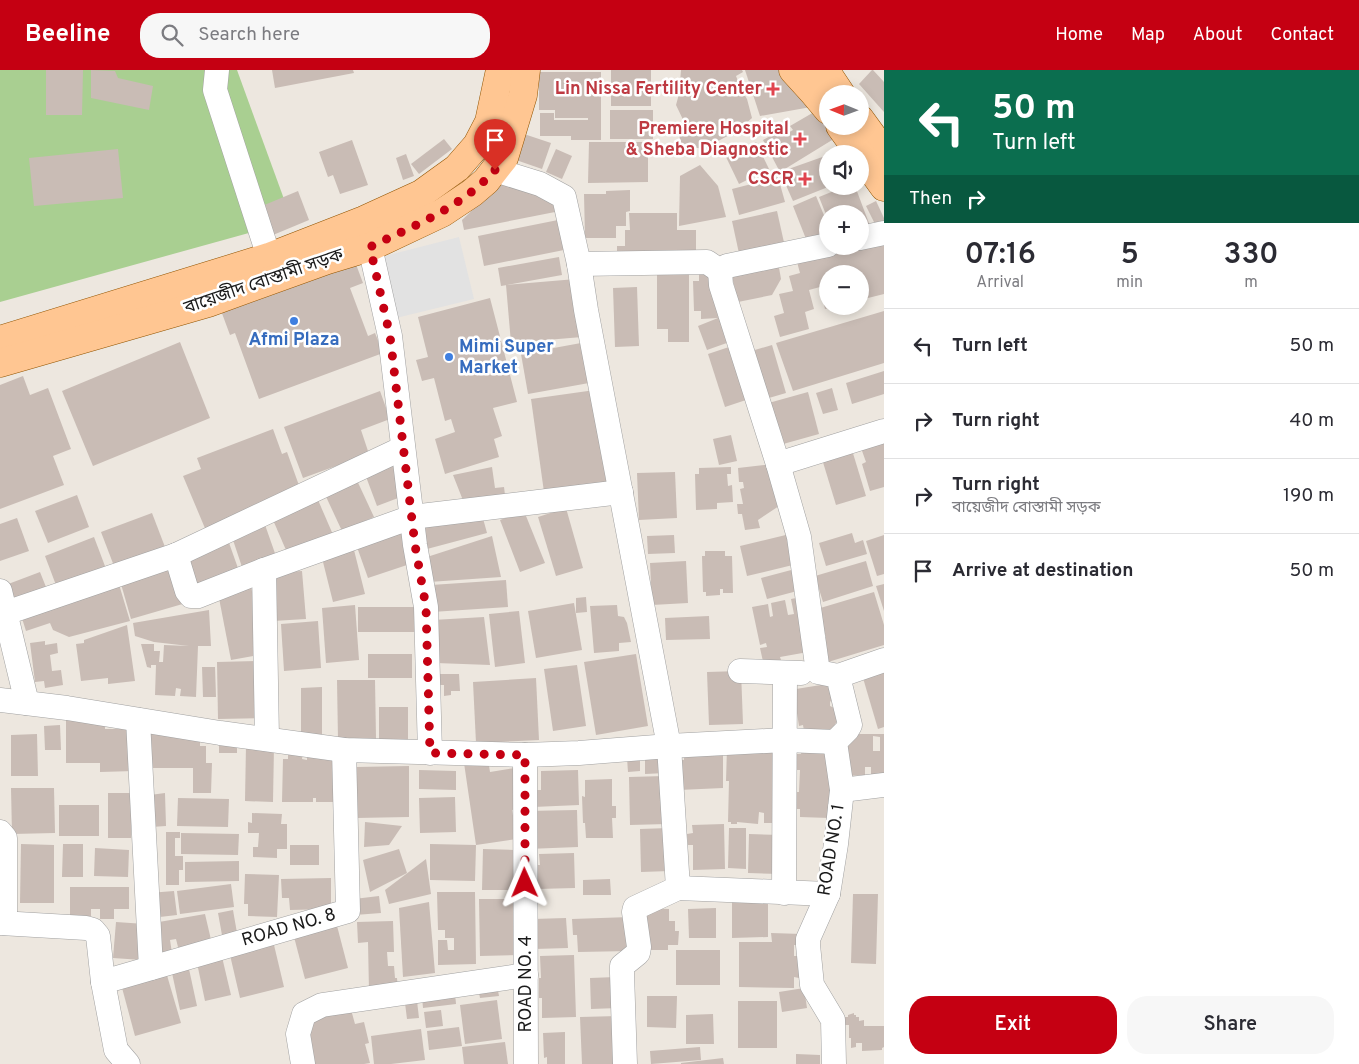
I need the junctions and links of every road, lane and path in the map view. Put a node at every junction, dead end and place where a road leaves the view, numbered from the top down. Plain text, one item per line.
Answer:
1 (217, 70) edge
2 (500, 70) edge
3 (526, 70) edge
4 (793, 70) edge
5 (827, 85) edge
6 (869, 131) edge
7 (846, 135) edge
8 (884, 152) edge
9 (495, 170) junction
10 (884, 187) edge
11 (884, 233) edge
12 (869, 236) edge
13 (370, 247) junction
14 (819, 247) edge
15 (269, 257) junction
16 (579, 264) junction
17 (720, 271) junction
18 (0, 340) edge
19 (0, 363) edge
20 (884, 431) edge
21 (403, 448) junction
22 (778, 464) junction
23 (621, 492) junction
24 (412, 518) junction
25 (176, 555) junction
26 (264, 570) junction
27 (0, 591) edge
28 (3, 614) edge
29 (884, 660) edge
30 (740, 671) dead end
31 (785, 673) junction
32 (828, 674) junction
33 (0, 700) edge
34 (27, 704) junction
35 (138, 720) junction
36 (267, 739) junction
37 (785, 740) junction
38 (835, 742) junction
39 (669, 746) junction
40 (344, 750) junction
41 (430, 753) junction
42 (525, 755) junction
43 (884, 785) edge
44 (842, 790) junction
45 (0, 832) edge
46 (678, 888) junction
47 (784, 892) junction
48 (828, 894) junction
49 (2, 923) edge
50 (152, 968) junction
51 (526, 975) junction
52 (103, 982) junction
53 (128, 1064) edge
54 (303, 1064) edge
55 (526, 1064) edge
56 (625, 1064) edge
57 (834, 1064) edge

1 - 15 street
2 - 15 main road, বায়েজীদ বোস্তামী সড়ক
3 - 9 main road, বায়েজীদ বোস্তামী সড়ক
4 - 5 main road
6 - 8 main road
7 - 10 main road
9 - 13 main road, বায়েজীদ বোস্তামী সড়ক
9 - 16 street
11 - 12 street
13 - 19 main road, বায়েজীদ বোস্তামী সড়ক
13 - 21 street
14 - 17 street
15 - 18 main road, বায়েজীদ বোস্তামী সড়ক
16 - 17 street
16 - 23 street
17 - 22 street
20 - 22 street
21 - 24 street
21 - 25 street
22 - 32 street
23 - 24 street
23 - 39 street
24 - 26 street
24 - 41 street
25 - 26 street
25 - 28 street
26 - 36 street
27 - 28 street
28 - 34 street
29 - 32 street
30 - 31 street
31 - 32 street
31 - 37 street
32 - 38 street
33 - 34 street
34 - 35 street
35 - 36 street
35 - 50 street
36 - 40 street
37 - 38 street
37 - 39 street
37 - 47 street
38 - 44 street
39 - 42 street
39 - 46 street
40 - 41 street
40 - 50 street, ROAD NO. 8
41 - 42 street
42 - 51 street, ROAD NO. 4
43 - 44 street, ROAD NO. 1
44 - 48 street, ROAD NO. 1
45 - 49 street
46 - 47 street
46 - 56 street
47 - 48 street
48 - 57 street, ROAD NO. 1
49 - 52 street
50 - 52 street, ROAD NO. 8
51 - 54 street
51 - 55 street, ROAD NO. 4
52 - 53 street

